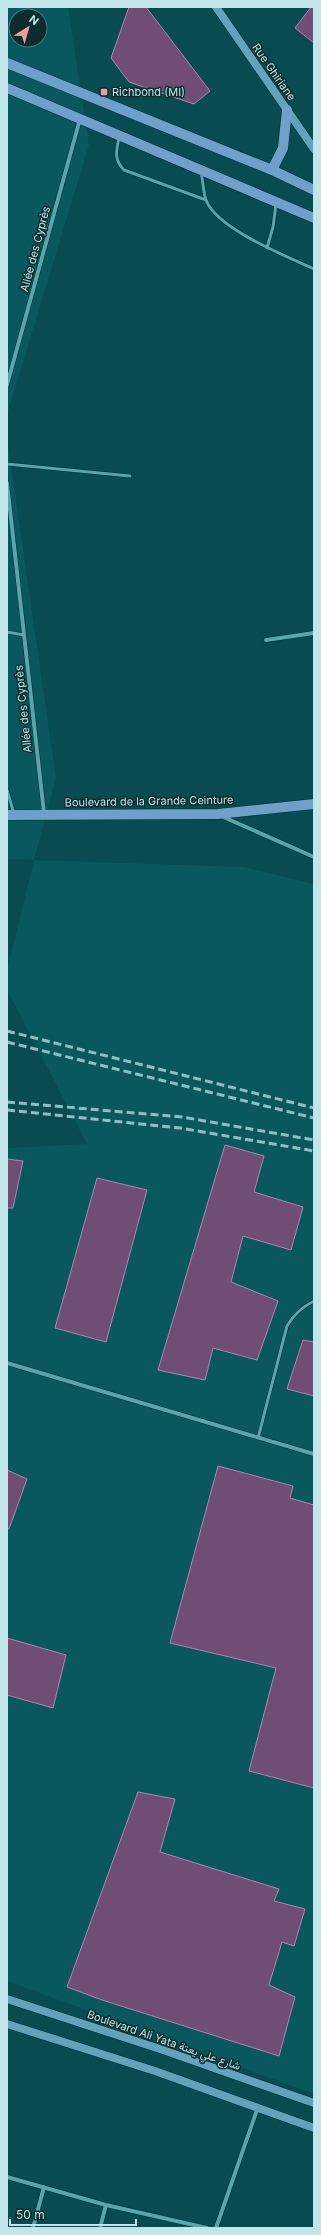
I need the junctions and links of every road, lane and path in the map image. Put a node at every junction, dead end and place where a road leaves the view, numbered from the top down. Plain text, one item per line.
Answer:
1 (216, 7) edge
2 (7, 63) edge
3 (7, 88) edge
4 (287, 110) junction
5 (80, 118) junction
6 (120, 134) junction
7 (314, 149) edge
8 (200, 168) junction
9 (272, 170) junction
10 (314, 190) edge
11 (206, 200) junction
12 (276, 201) junction
13 (314, 218) edge
14 (267, 248) junction
15 (314, 268) edge
16 (7, 385) edge
17 (7, 464) edge
18 (130, 476) dead end
19 (7, 483) edge
20 (7, 632) edge
21 (314, 633) edge
22 (24, 635) junction
23 (266, 640) dead end
24 (7, 790) edge
25 (314, 804) edge
26 (44, 813) junction
27 (11, 814) edge
28 (218, 814) junction
29 (314, 857) edge
30 (314, 1301) edge
31 (7, 1363) edge
32 (258, 1438) junction
33 (314, 1454) edge
34 (7, 1999) edge
35 (7, 2024) edge
36 (314, 2103) edge
37 (258, 2107) junction
38 (314, 2128) edge
39 (7, 2177) edge
40 (44, 2186) junction
41 (106, 2205) junction
42 (33, 2228) edge
43 (100, 2228) edge
44 (207, 2228) edge
45 (216, 2228) edge

1 - 4 street, Rue Ghiriane
2 - 9 main road
3 - 5 main road
4 - 7 street, Rue Ghiriane
4 - 9 main road
5 - 6 main road
5 - 16 street, Allée des Cyprès
6 - 8 main road
6 - 11 lane
8 - 11 lane
8 - 12 main road
9 - 10 main road
11 - 14 lane
12 - 13 main road
12 - 14 lane
14 - 15 lane
17 - 18 lane
19 - 22 street, Allée des Cyprès
20 - 22 lane
21 - 23 street
22 - 26 street, Allée des Cyprès
24 - 27 lane
25 - 28 main road, Boulevard de la Grande Ceinture
26 - 27 main road, Boulevard de la Grande Ceinture
26 - 28 main road, Boulevard de la Grande Ceinture
28 - 29 street
30 - 32 lane
31 - 32 street
32 - 33 street
34 - 36 street, Boulevard Ali Yata شارع علي يعتة
35 - 37 street
37 - 38 street
37 - 45 street
39 - 40 street
40 - 41 street
40 - 42 street
41 - 43 street
41 - 44 street

